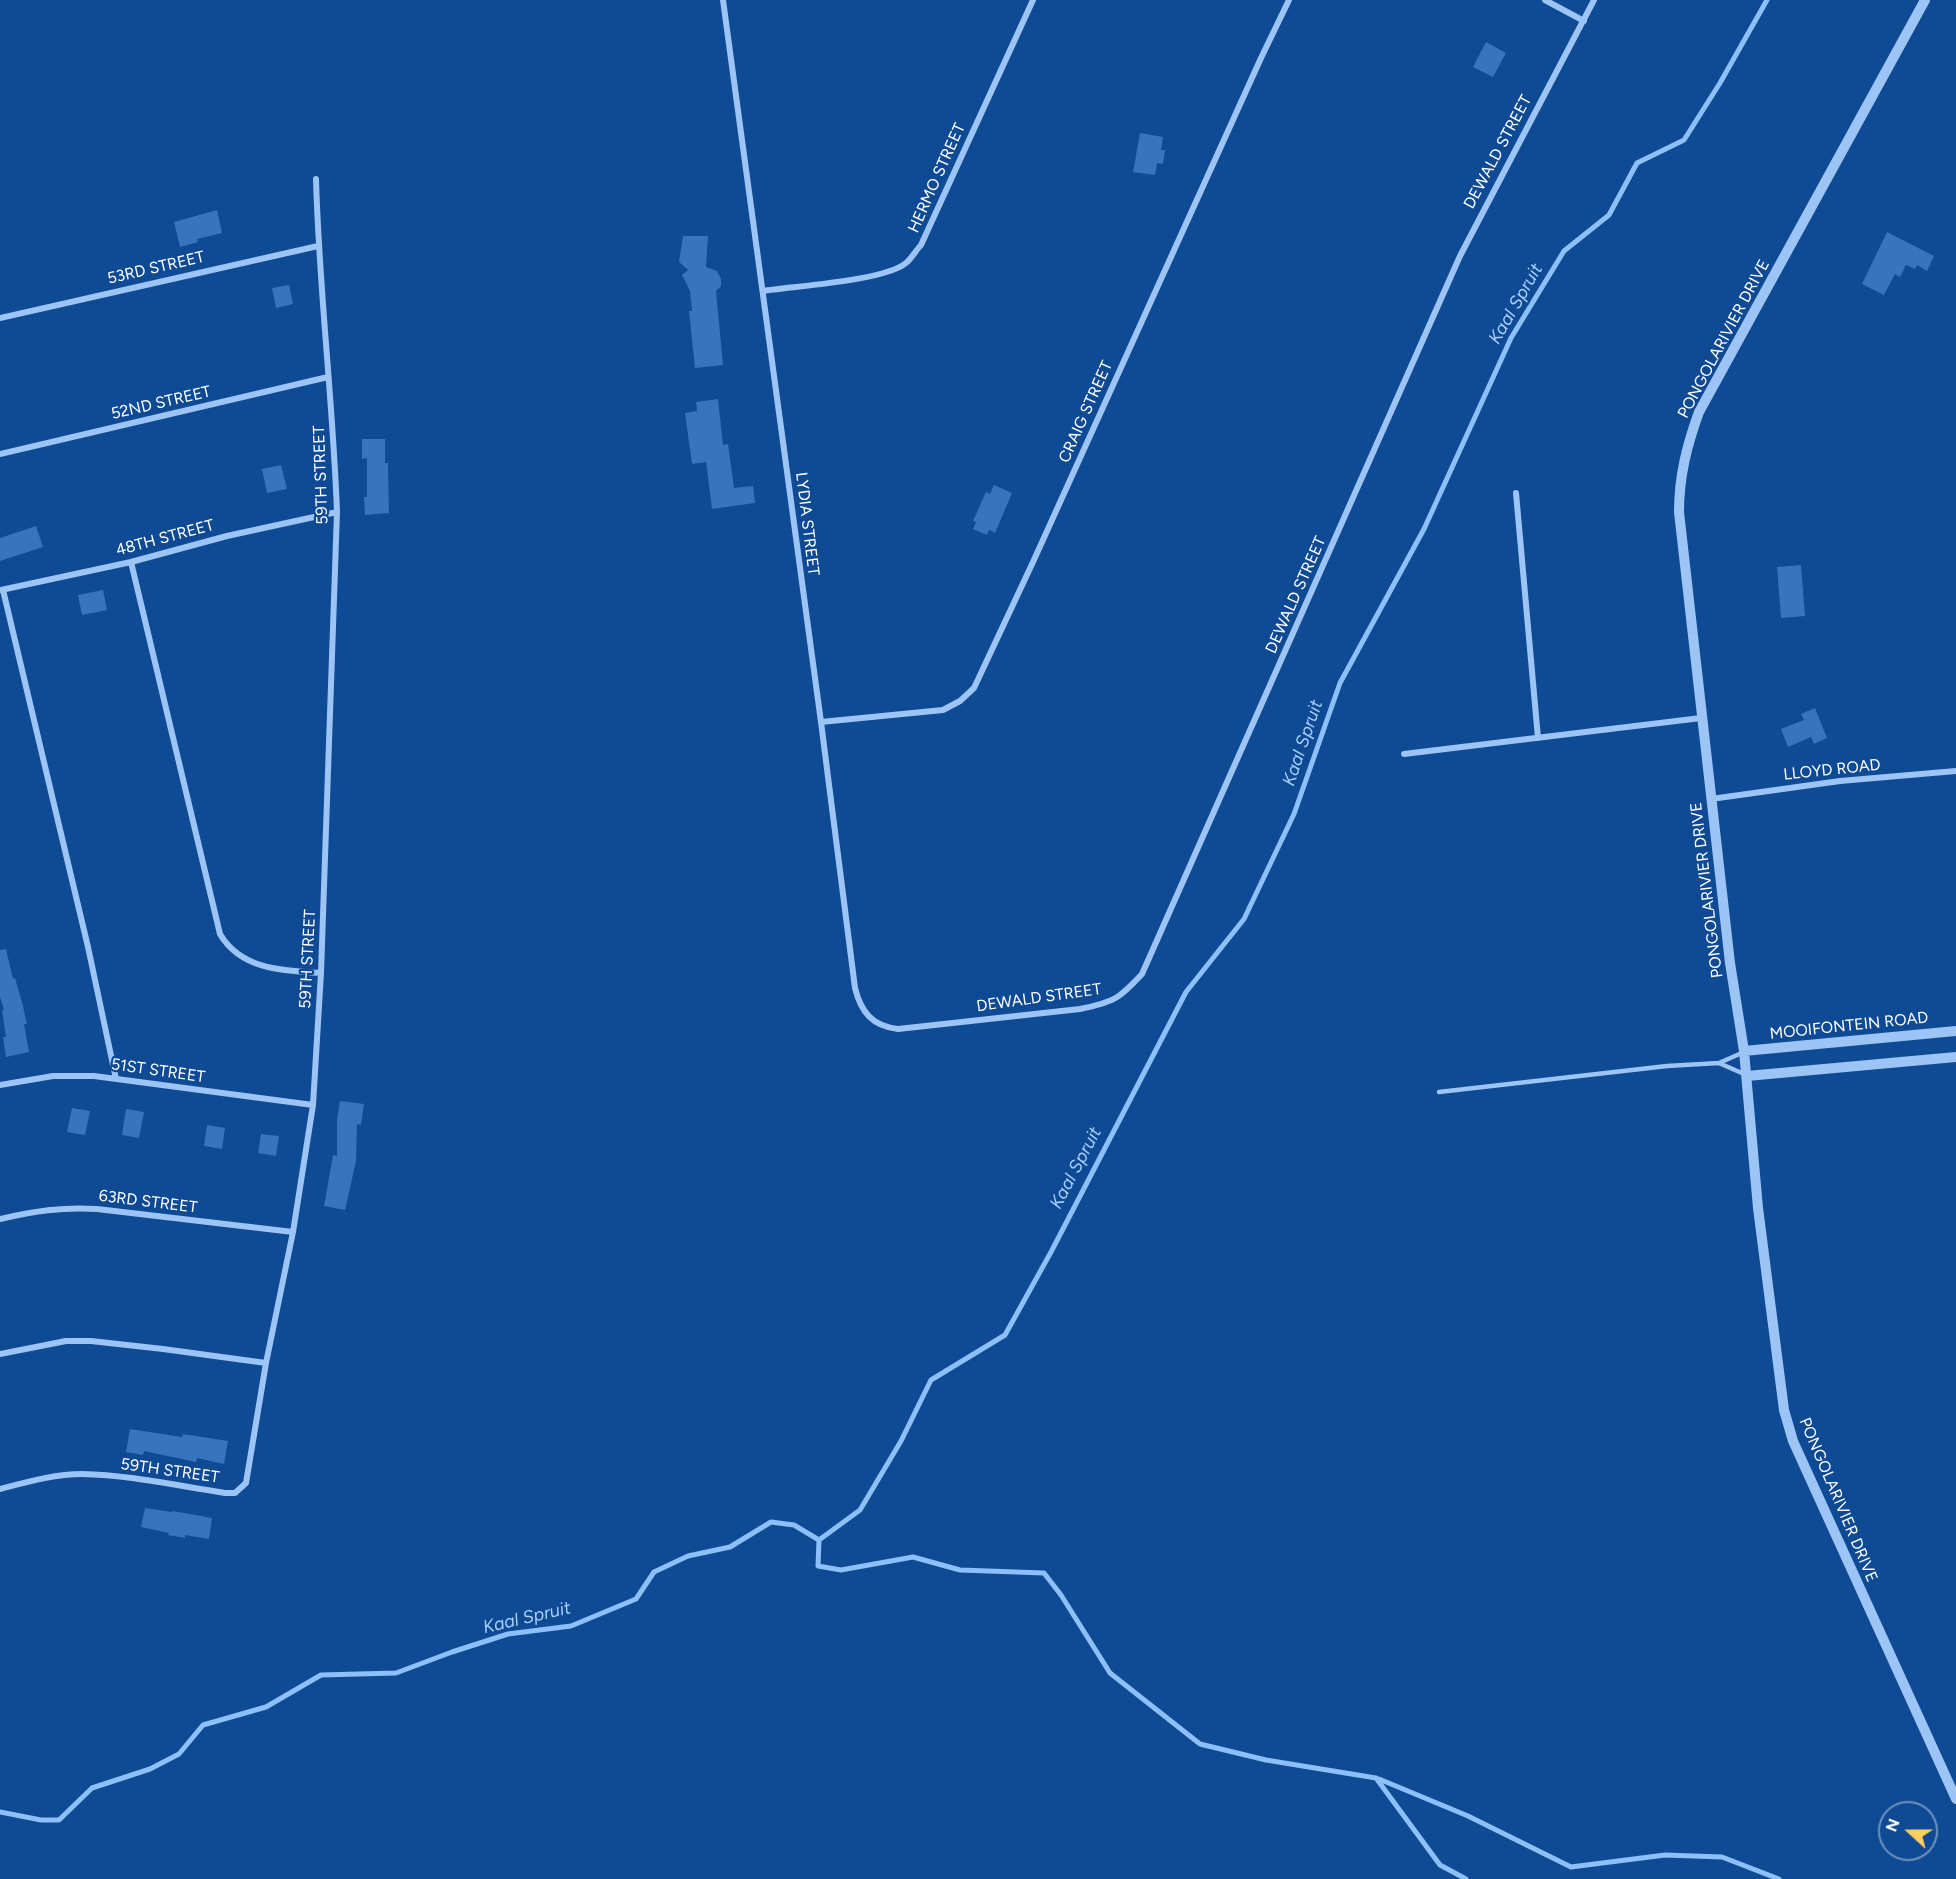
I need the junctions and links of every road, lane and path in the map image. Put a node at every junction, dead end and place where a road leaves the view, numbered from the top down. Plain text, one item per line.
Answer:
1 (723, 0) edge
2 (1033, 0) edge
3 (1289, 0) edge
4 (1545, 0) edge
5 (1594, 0) edge
6 (1925, 0) edge
7 (1584, 21) junction
8 (316, 178) dead end
9 (318, 246) junction
10 (763, 291) junction
11 (0, 318) edge
12 (328, 377) junction
13 (0, 454) edge
14 (1516, 493) dead end
15 (337, 512) junction
16 (131, 562) junction
17 (2, 590) edge
18 (1701, 718) junction
19 (821, 722) junction
20 (1539, 738) junction
21 (1404, 754) dead end
22 (1956, 771) edge
23 (1711, 799) junction
24 (321, 973) junction
25 (898, 1029) joint
26 (1956, 1031) edge
27 (1744, 1051) junction
28 (1956, 1057) edge
29 (1719, 1063) junction
30 (1747, 1076) junction
31 (116, 1079) junction
32 (0, 1085) edge
33 (1439, 1092) dead end
34 (313, 1105) junction
35 (0, 1219) edge
36 (293, 1232) junction
37 (0, 1354) edge
38 (266, 1364) junction
39 (0, 1489) edge
40 (1956, 1799) edge

1 - 10 street, LYDIA STREET
2 - 10 street, HERMO STREET
3 - 19 street, CRAIG STREET
4 - 7 street
5 - 7 street, DEWALD STREET
6 - 18 street, PONGOLARIVIER DRIVE
7 - 25 street, DEWALD STREET
8 - 9 street, 59TH STREET
9 - 11 street, 53RD STREET
9 - 12 street, 59TH STREET
10 - 19 street, LYDIA STREET
12 - 13 street, 52ND STREET
12 - 15 street, 59TH STREET
14 - 20 street
15 - 16 street, 48TH STREET
15 - 24 street, 59TH STREET
16 - 17 street, 48TH STREET
16 - 24 street
17 - 31 street
18 - 20 street
18 - 23 street, PONGOLARIVIER DRIVE
19 - 25 street, LYDIA STREET
20 - 21 street
22 - 23 street, LLOYD ROAD
23 - 27 street, PONGOLARIVIER DRIVE
24 - 34 street, 59TH STREET
26 - 27 street, MOOIFONTEIN ROAD
27 - 29 lane
27 - 30 street, PONGOLARIVIER DRIVE
28 - 30 street
29 - 30 lane
29 - 33 lane
30 - 40 street, PONGOLARIVIER DRIVE
31 - 32 street, 51ST STREET
31 - 34 street, 51ST STREET
34 - 36 street, 59TH STREET
35 - 36 street, 63RD STREET
36 - 38 street, 59TH STREET
37 - 38 street
38 - 39 street, 59TH STREET

